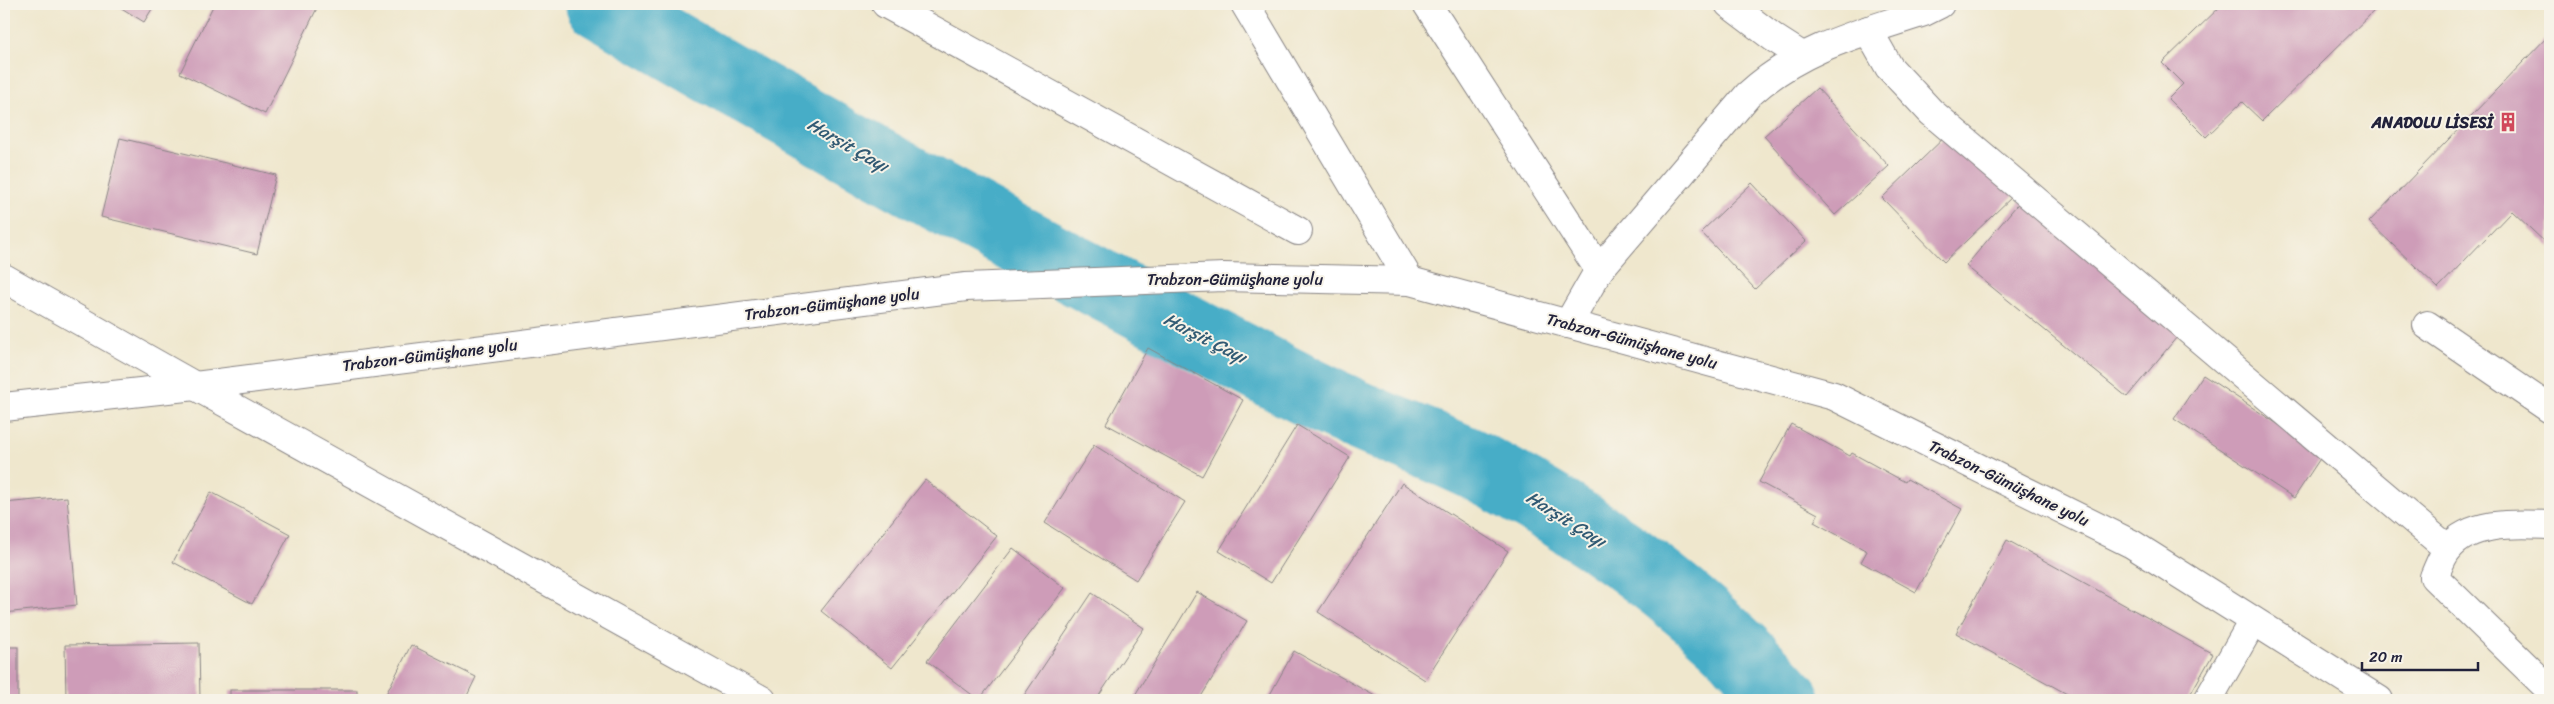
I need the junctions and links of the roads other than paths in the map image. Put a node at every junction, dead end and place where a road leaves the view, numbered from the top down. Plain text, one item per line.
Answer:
1 (886, 4) edge
2 (1245, 4) edge
3 (1427, 4) edge
4 (1729, 4) edge
5 (1940, 4) edge
6 (1868, 30) junction
7 (1802, 56) junction
8 (1298, 231) dead end
9 (1599, 270) junction
10 (4, 278) edge
11 (1410, 280) junction
12 (1568, 324) junction
13 (2427, 325) dead end
14 (195, 386) junction
15 (4, 407) edge
16 (2550, 409) edge
17 (2550, 525) edge
18 (2448, 548) junction
19 (2253, 621) junction
20 (718, 690) edge
21 (2550, 690) edge
22 (762, 700) edge
23 (2208, 700) edge
24 (2379, 700) edge

1 - 8 street
2 - 11 street
3 - 9 street
4 - 7 street
5 - 6 street
6 - 7 street
6 - 18 street
7 - 9 street
9 - 12 street
10 - 14 street
11 - 12 street, Trabzon-Gümüşhane yolu
11 - 14 street, Trabzon-Gümüşhane yolu
12 - 19 street, Trabzon-Gümüşhane yolu
13 - 16 street
14 - 15 street, Trabzon-Gümüşhane yolu
14 - 20 street
17 - 18 street
18 - 21 street
19 - 23 street
19 - 24 street, Trabzon-Gümüşhane yolu
20 - 22 street

